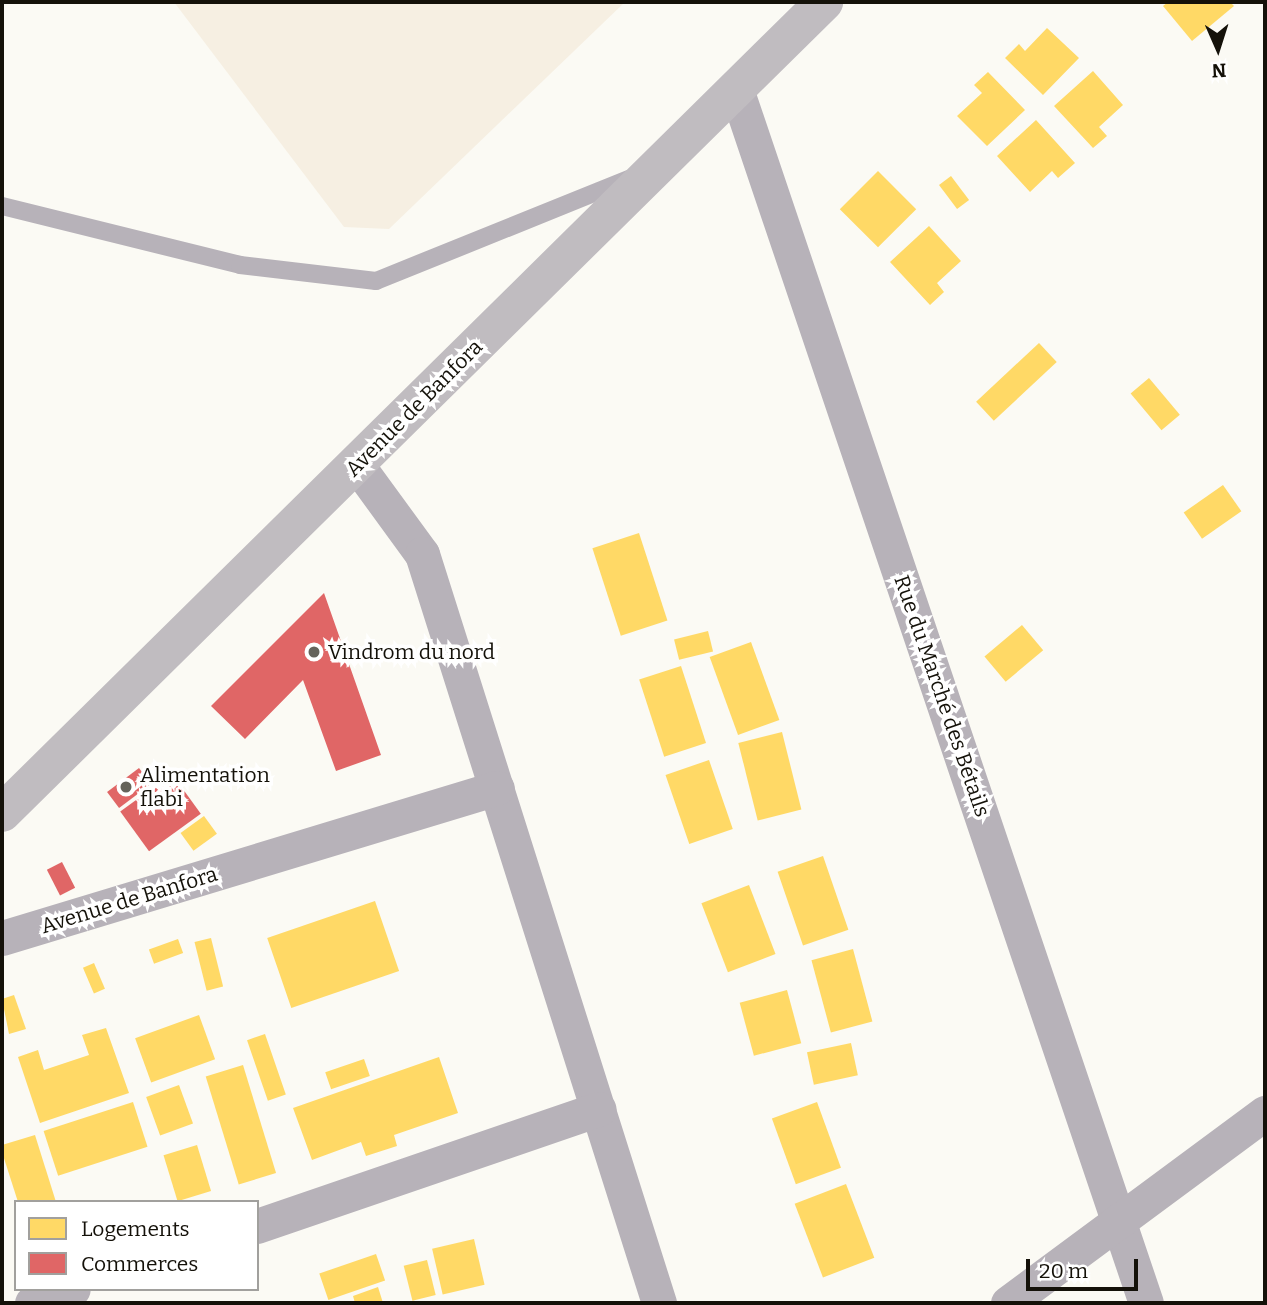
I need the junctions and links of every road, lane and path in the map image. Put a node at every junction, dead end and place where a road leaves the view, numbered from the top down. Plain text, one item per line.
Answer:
1 (824, 2) edge
2 (736, 89) junction
3 (655, 169) junction
4 (2, 206) edge
5 (357, 465) junction
6 (497, 788) junction
7 (2, 813) edge
8 (2, 938) edge
9 (598, 1109) junction
10 (1265, 1113) edge
11 (1120, 1221) junction
12 (259, 1225) edge
13 (67, 1291) edge
14 (32, 1303) edge
15 (659, 1303) edge
16 (1008, 1303) edge
17 (1146, 1303) edge

1 - 2 main road, Avenue de Banfora
2 - 3 main road, Avenue de Banfora
2 - 11 street, Rue du Marché des Bétails
3 - 4 lane
3 - 5 main road, Avenue de Banfora
5 - 6 street
5 - 7 main road, Avenue de Banfora
6 - 8 street, Avenue de Banfora
6 - 9 street
9 - 12 street
9 - 15 street
10 - 11 street
11 - 16 street
11 - 17 street, Rue du Marché des Bétails
13 - 14 street

